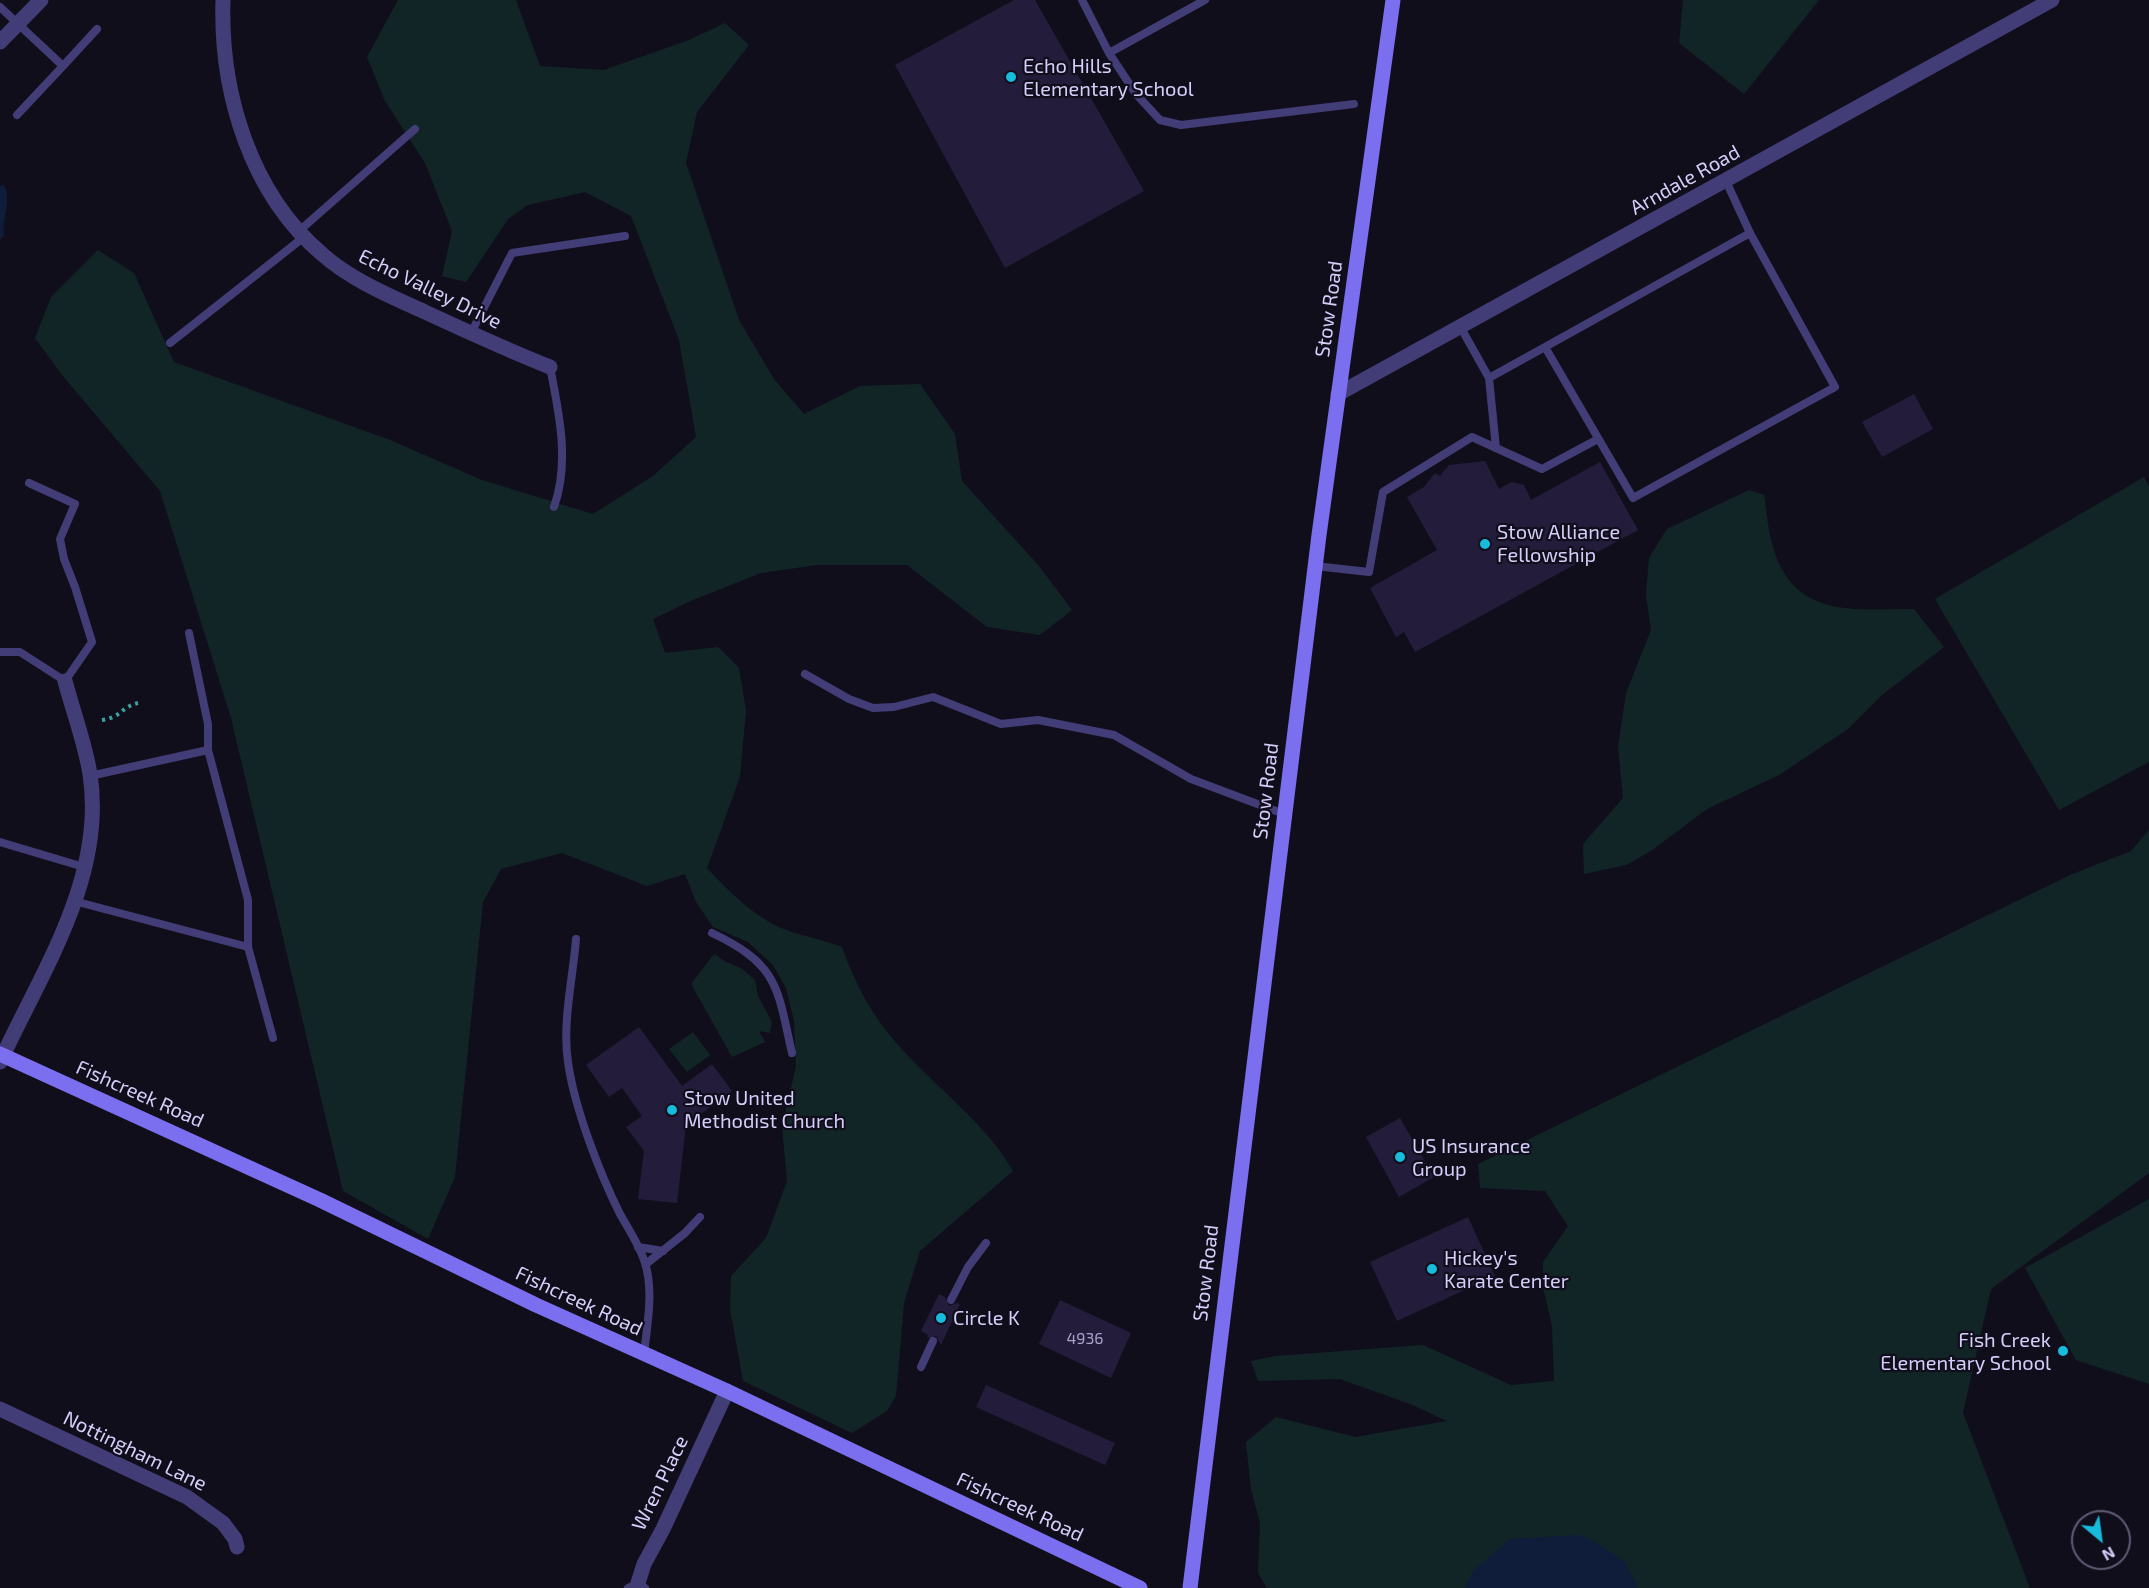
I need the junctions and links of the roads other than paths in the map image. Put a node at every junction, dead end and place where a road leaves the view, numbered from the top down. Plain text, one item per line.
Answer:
1 (41, 0) edge
2 (223, 0) edge
3 (1082, 0) edge
4 (1205, 0) edge
5 (1393, 0) edge
6 (2052, 0) edge
7 (0, 7) edge
8 (17, 24) junction
9 (97, 29) dead end
10 (0, 42) edge
11 (1109, 53) junction
12 (63, 66) junction
13 (1354, 105) dead end
14 (17, 115) dead end
15 (415, 129) dead end
16 (1726, 181) junction
17 (1750, 233) junction
18 (301, 234) junction
19 (625, 236) dead end
20 (1461, 328) junction
21 (471, 333) junction
22 (170, 343) dead end
23 (1545, 347) junction
24 (549, 367) joint
25 (1489, 378) junction
26 (1338, 394) junction
27 (1599, 439) junction
28 (1496, 448) junction
29 (29, 483) dead end
30 (554, 507) dead end
31 (1315, 566) junction
32 (189, 633) dead end
33 (0, 652) edge
34 (805, 674) dead end
35 (65, 681) junction
36 (208, 750) junction
37 (90, 776) junction
38 (1284, 814) junction
39 (0, 842) edge
40 (84, 867) junction
41 (74, 901) junction
42 (712, 933) dead end
43 (576, 939) dead end
44 (248, 947) junction
45 (273, 1038) dead end
46 (792, 1053) dead end
47 (1, 1057) edge
48 (700, 1217) dead end
49 (986, 1243) dead end
50 (639, 1247) junction
51 (663, 1251) junction
52 (646, 1264) junction
53 (951, 1300) dead end
54 (933, 1341) dead end
55 (644, 1354) junction
56 (921, 1367) dead end
57 (728, 1391) junction
58 (0, 1409) edge
59 (237, 1547) dead end
60 (637, 1586) edge
61 (1140, 1588) edge
62 (1190, 1588) edge

1 - 8 street
2 - 18 street, Echo Valley Drive
3 - 11 lane
4 - 11 lane
5 - 26 street, Stow Road
6 - 16 street, Arndale Road
7 - 8 lane
8 - 10 street
8 - 12 lane
9 - 12 lane
11 - 13 lane
12 - 14 lane
15 - 18 lane
16 - 17 lane
16 - 20 street, Arndale Road
17 - 23 lane
17 - 27 lane
18 - 21 street, Echo Valley Drive
18 - 22 lane
19 - 21 lane
20 - 25 lane
20 - 26 street, Arndale Road
21 - 24 street, Echo Valley Drive
23 - 25 lane
23 - 27 lane
24 - 30 lane
25 - 28 lane
26 - 31 street, Stow Road
27 - 28 lane
28 - 31 lane
29 - 35 lane
31 - 38 street, Stow Road
32 - 36 lane
33 - 35 lane
34 - 38 lane
35 - 37 street
36 - 37 lane
36 - 44 lane
37 - 40 street
38 - 62 street, Stow Road
39 - 40 lane
40 - 41 street
41 - 44 lane
41 - 47 street
42 - 46 lane
43 - 50 lane
44 - 45 lane
47 - 55 street, Fishcreek Road
48 - 51 lane
49 - 53 lane
50 - 51 lane
50 - 52 lane
51 - 52 lane
52 - 55 lane
54 - 56 lane
55 - 57 street, Fishcreek Road
57 - 60 street, Wren Place
57 - 61 street, Fishcreek Road
58 - 59 street, Nottingham Lane

